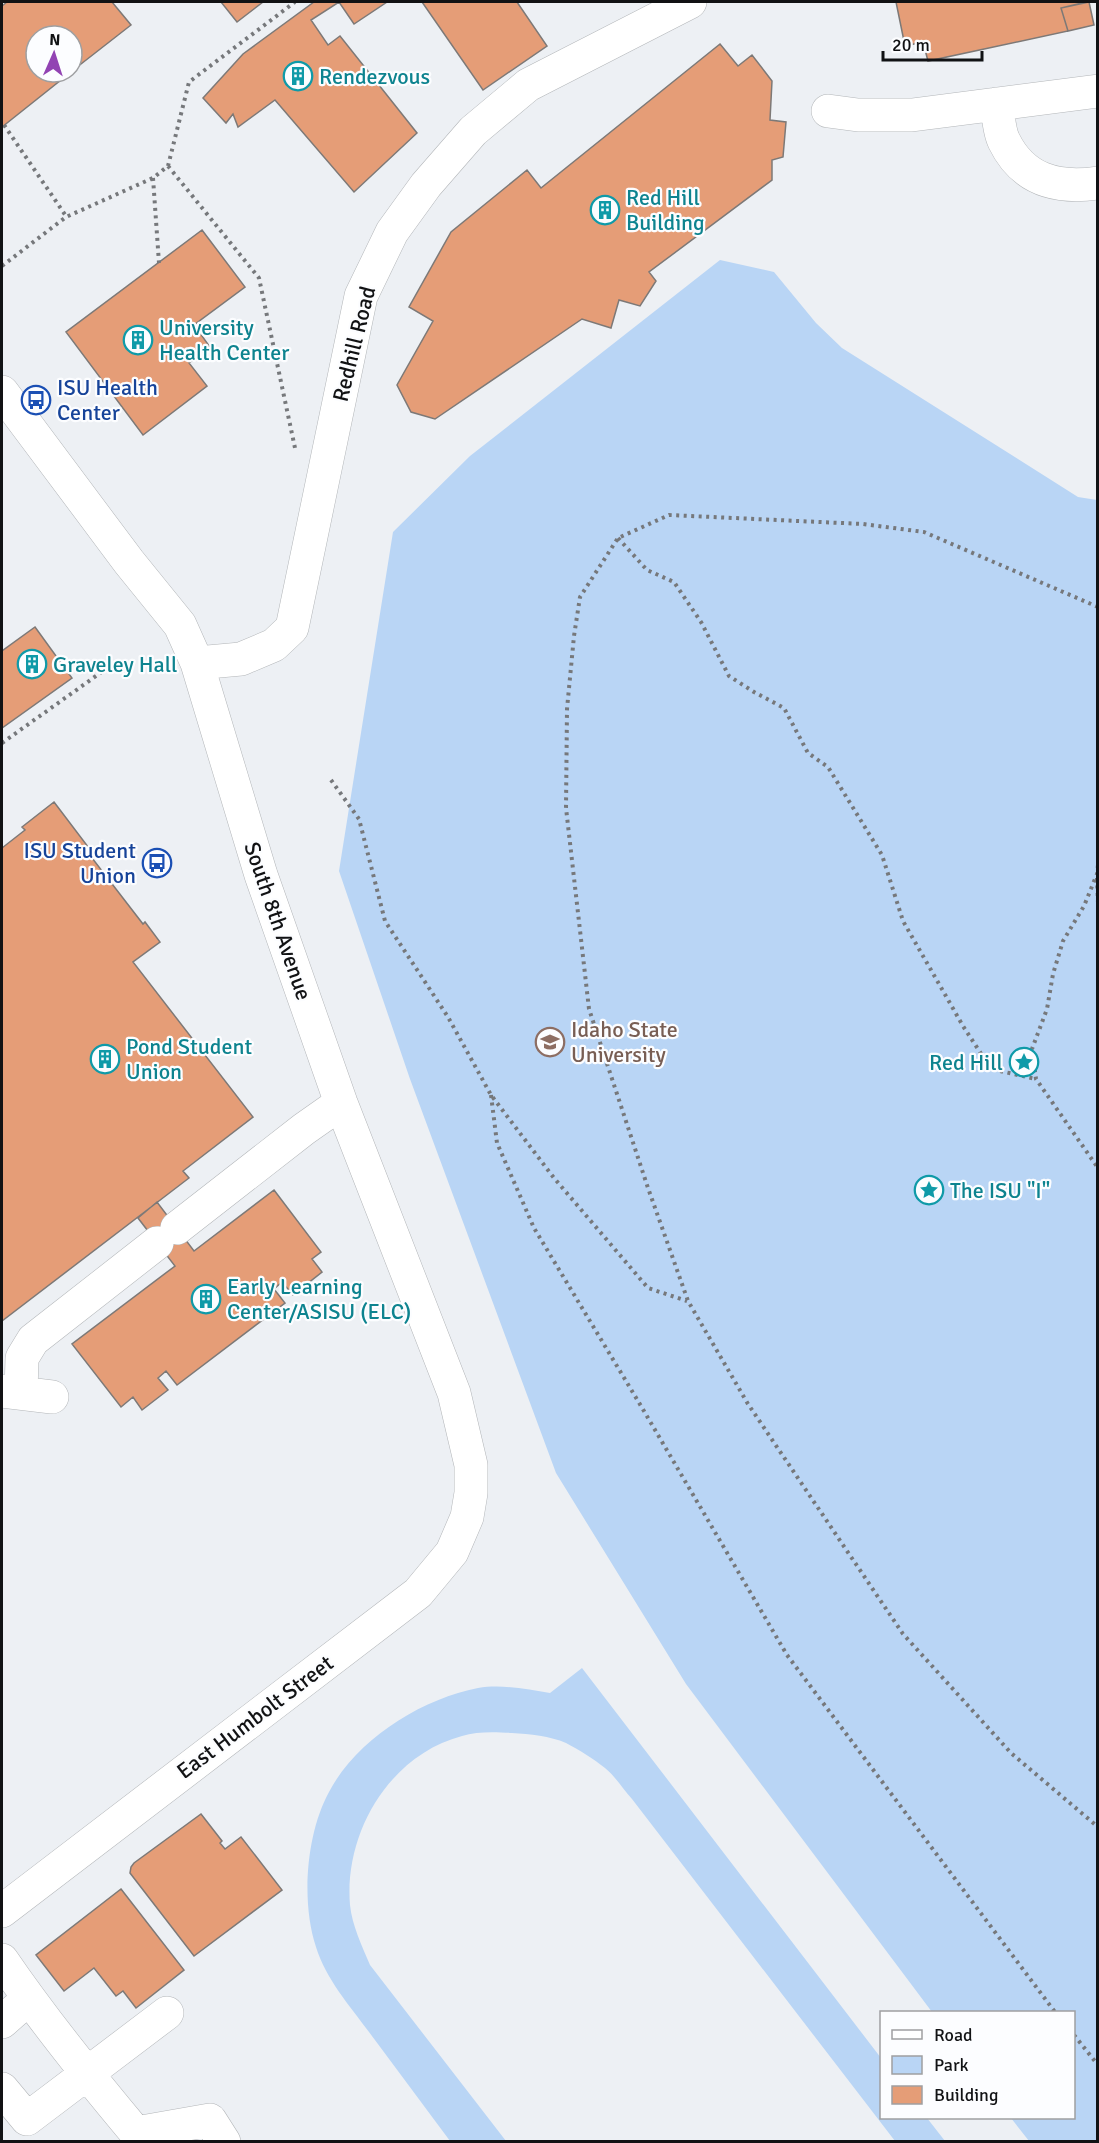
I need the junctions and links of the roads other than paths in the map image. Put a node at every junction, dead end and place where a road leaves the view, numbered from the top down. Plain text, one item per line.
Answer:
1 (690, 2) edge
2 (1098, 91) edge
3 (996, 104) junction
4 (828, 111) dead end
5 (1098, 183) edge
6 (2, 392) edge
7 (197, 663) junction
8 (341, 1103) junction
9 (25, 1394) edge
10 (471, 1493) joint
11 (2, 1911) edge
12 (2, 1960) edge
13 (28, 1999) junction
14 (167, 2013) dead end
15 (2, 2022) edge
16 (86, 2073) junction
17 (2, 2090) edge
18 (224, 2142) edge

1 - 7 street, Redhill Road
2 - 3 street
3 - 4 street
3 - 5 street
6 - 7 street, South 8th Avenue
7 - 8 street, South 8th Avenue
8 - 9 street
8 - 10 street, South 8th Avenue
10 - 11 street, East Humbolt Street
12 - 13 street
13 - 15 street
13 - 16 street
14 - 16 street
16 - 17 street
16 - 18 street

